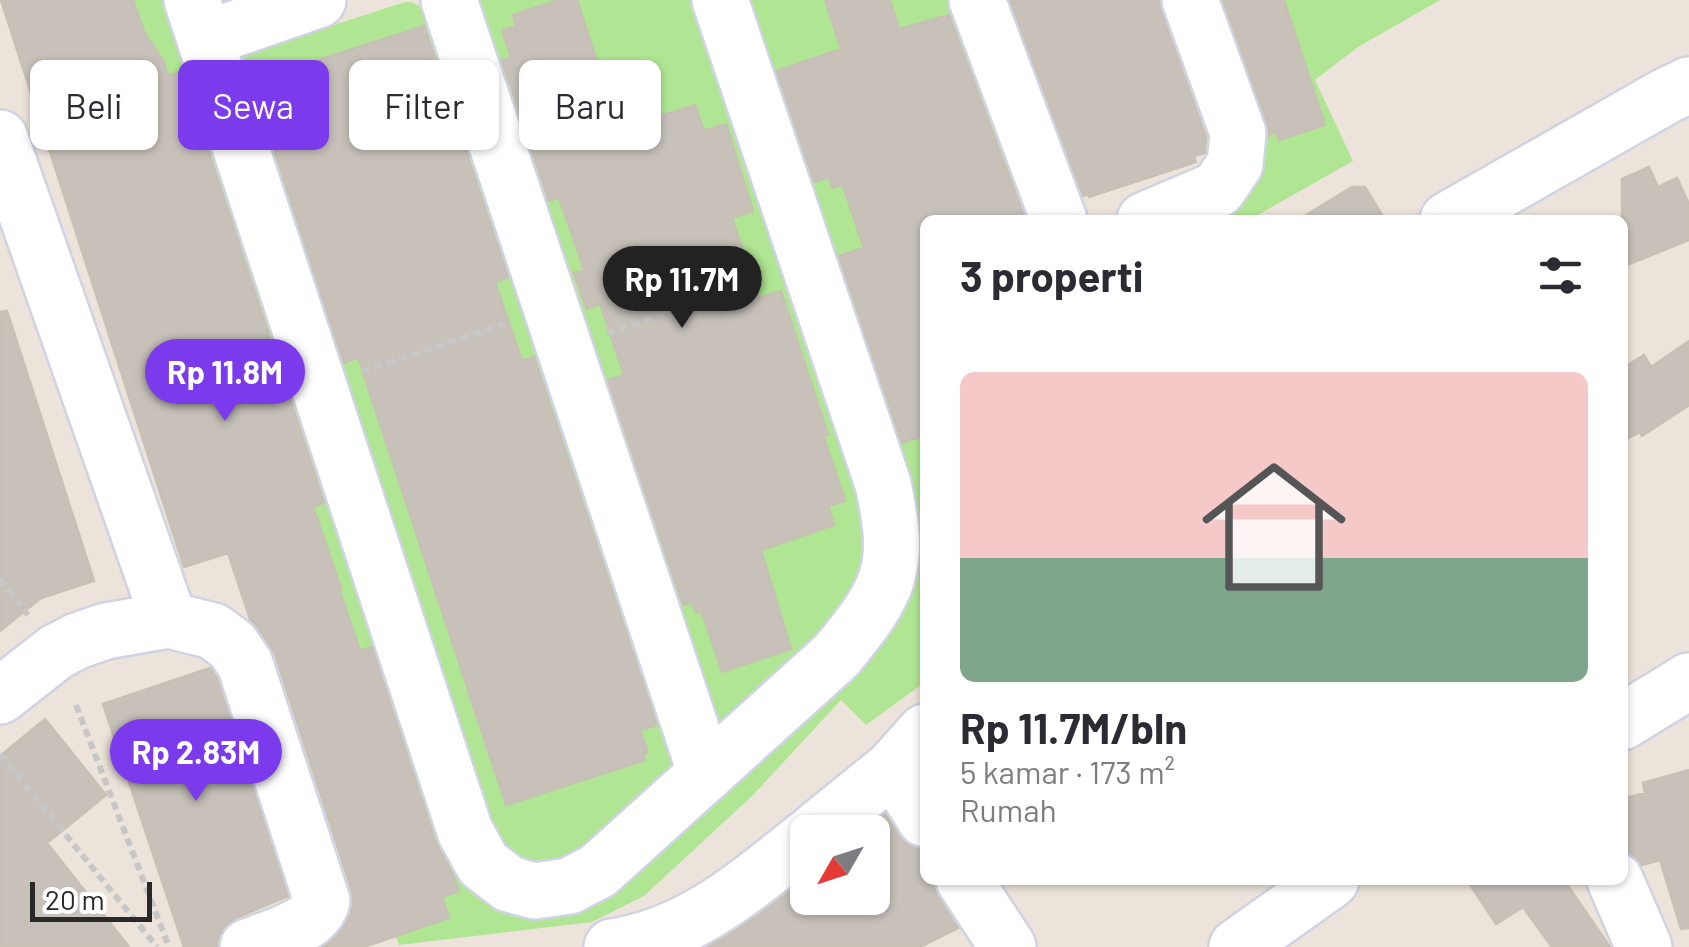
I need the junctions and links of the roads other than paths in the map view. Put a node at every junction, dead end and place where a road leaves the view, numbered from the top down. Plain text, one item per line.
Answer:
1 (318, 0) edge
2 (450, 0) edge
3 (720, 0) edge
4 (978, 0) edge
5 (1190, 0) edge
6 (198, 19) edge
7 (1689, 86) edge
8 (0, 138) edge
9 (1057, 215) edge
10 (1157, 215) edge
11 (1457, 215) edge
12 (169, 620) junction
13 (1689, 681) edge
14 (0, 696) edge
15 (1628, 718) edge
16 (909, 750) edge
17 (706, 774) junction
18 (920, 797) edge
19 (834, 815) edge
20 (790, 852) edge
21 (967, 885) edge
22 (1324, 885) edge
23 (1617, 885) edge
24 (248, 947) edge
25 (612, 947) edge
26 (1008, 947) edge
27 (1237, 947) edge
28 (1644, 947) edge

1 - 6 street
2 - 17 street
3 - 17 street
4 - 9 street
5 - 10 street
6 - 17 street
7 - 11 street
8 - 12 street
12 - 14 street
12 - 24 street
13 - 15 street
16 - 18 street
16 - 19 street
20 - 25 street
21 - 26 street
22 - 27 street
23 - 28 street

